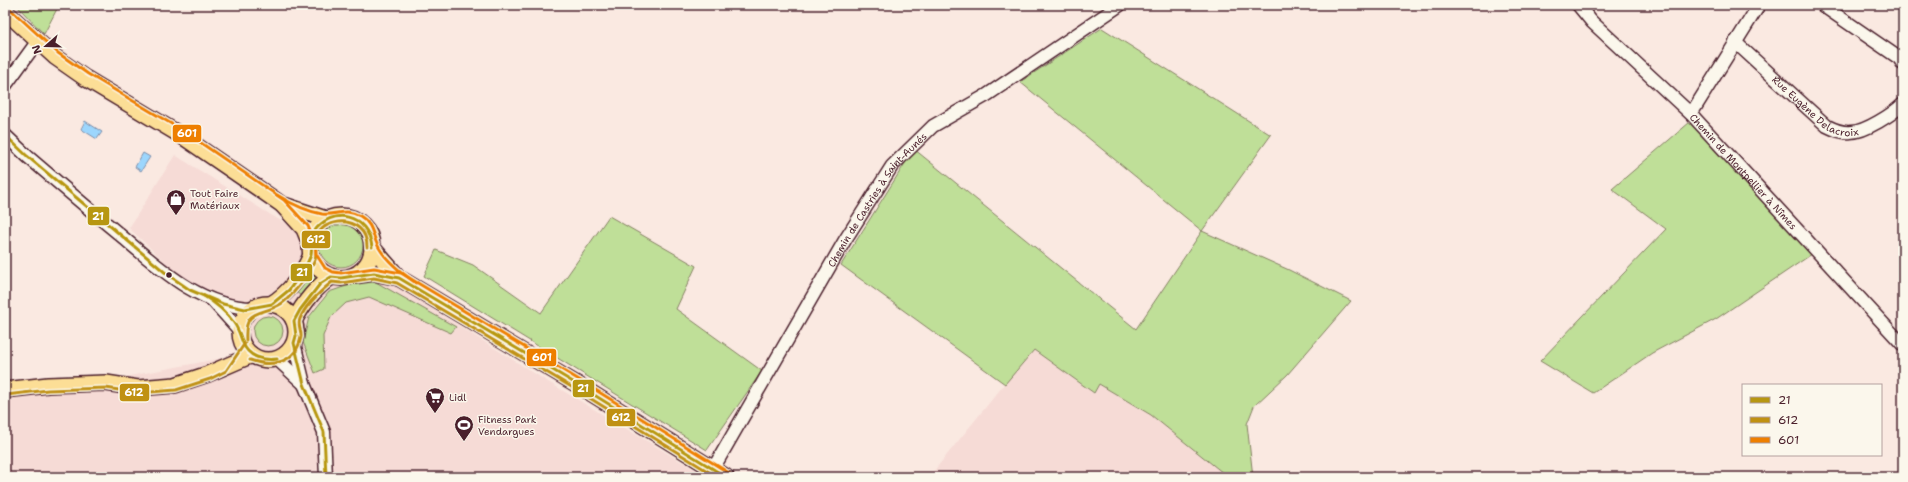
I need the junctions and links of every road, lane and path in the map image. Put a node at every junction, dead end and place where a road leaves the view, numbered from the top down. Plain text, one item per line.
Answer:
1 (1120, 5) edge
2 (1578, 5) edge
3 (1759, 5) edge
4 (1822, 5) edge
5 (5, 11) edge
6 (38, 42) junction
7 (1735, 42) junction
8 (1903, 64) edge
9 (5, 86) edge
10 (1903, 104) edge
11 (1691, 114) junction
12 (5, 135) edge
13 (281, 204) junction
14 (326, 219) junction
15 (372, 247) junction
16 (311, 250) junction
17 (331, 276) junction
18 (351, 277) junction
19 (399, 278) junction
20 (212, 300) junction
21 (272, 304) junction
22 (254, 308) junction
23 (294, 321) junction
24 (241, 335) junction
25 (294, 343) junction
26 (1903, 345) edge
27 (252, 355) junction
28 (277, 359) junction
29 (223, 367) junction
30 (304, 384) junction
31 (5, 390) edge
32 (712, 469) junction
33 (326, 477) edge
34 (726, 477) edge

1 - 32 street, Chemin de Castries à Saint-Aunés
2 - 11 street, Chemin de Montpellier à Nîmes
3 - 7 street
4 - 8 street
5 - 6 main road
6 - 9 street
6 - 13 main road
7 - 10 street, Rue Eugène Delacroix
7 - 11 street
11 - 26 street, Chemin de Montpellier à Nîmes
12 - 20 street
13 - 14 main road
13 - 16 main road
14 - 15 main road
14 - 16 main road
15 - 18 main road
15 - 19 main road
16 - 17 main road
16 - 21 main road
17 - 18 main road
17 - 23 main road
18 - 19 main road
19 - 32 main road
20 - 22 street
20 - 24 street
21 - 22 main road
21 - 23 main road
22 - 24 main road
23 - 25 main road
24 - 27 main road
24 - 29 main road
25 - 28 main road
25 - 30 street
27 - 28 main road
27 - 29 main road
28 - 30 street
29 - 31 main road
30 - 33 street
32 - 34 main road

